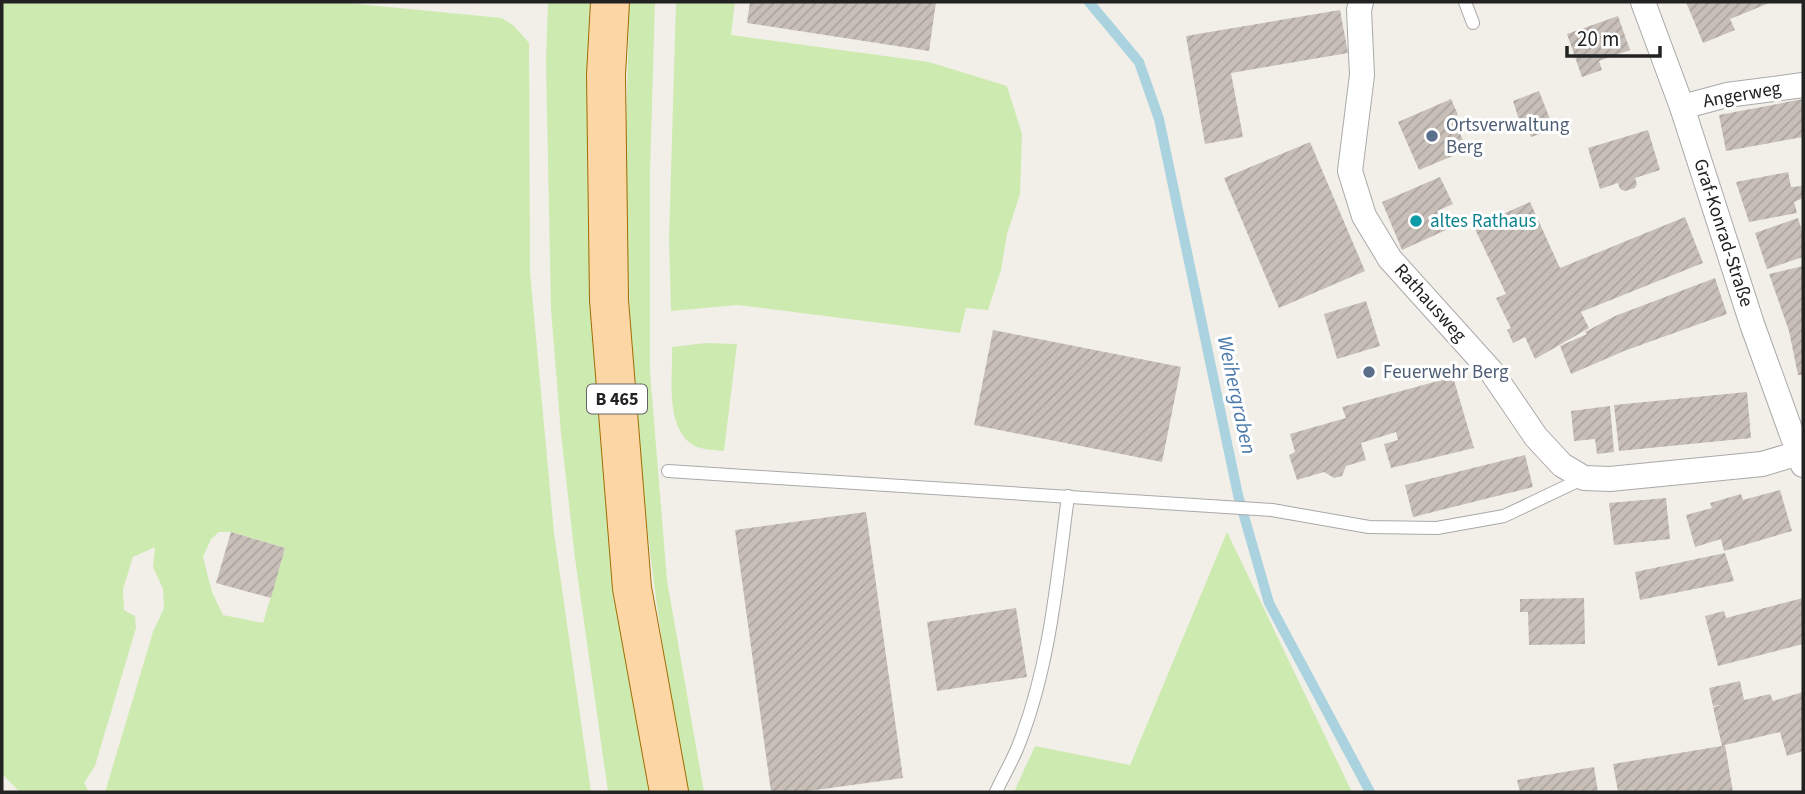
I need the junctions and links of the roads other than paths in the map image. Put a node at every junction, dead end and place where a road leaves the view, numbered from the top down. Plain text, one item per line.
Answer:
1 (611, 2) edge
2 (1361, 2) edge
3 (1465, 2) edge
4 (1643, 2) edge
5 (1473, 23) dead end
6 (1803, 85) edge
7 (1682, 107) junction
8 (1801, 459) edge
9 (668, 471) dead end
10 (1584, 478) junction
11 (1068, 496) junction
12 (669, 792) edge
13 (996, 792) edge

1 - 12 main road, B 465
2 - 10 street, Rathausweg
3 - 5 lane
4 - 7 street, Graf-Konrad-Straße
6 - 7 street, Angerweg
7 - 8 street, Graf-Konrad-Straße
8 - 10 street
9 - 11 lane
10 - 11 lane
11 - 13 lane

